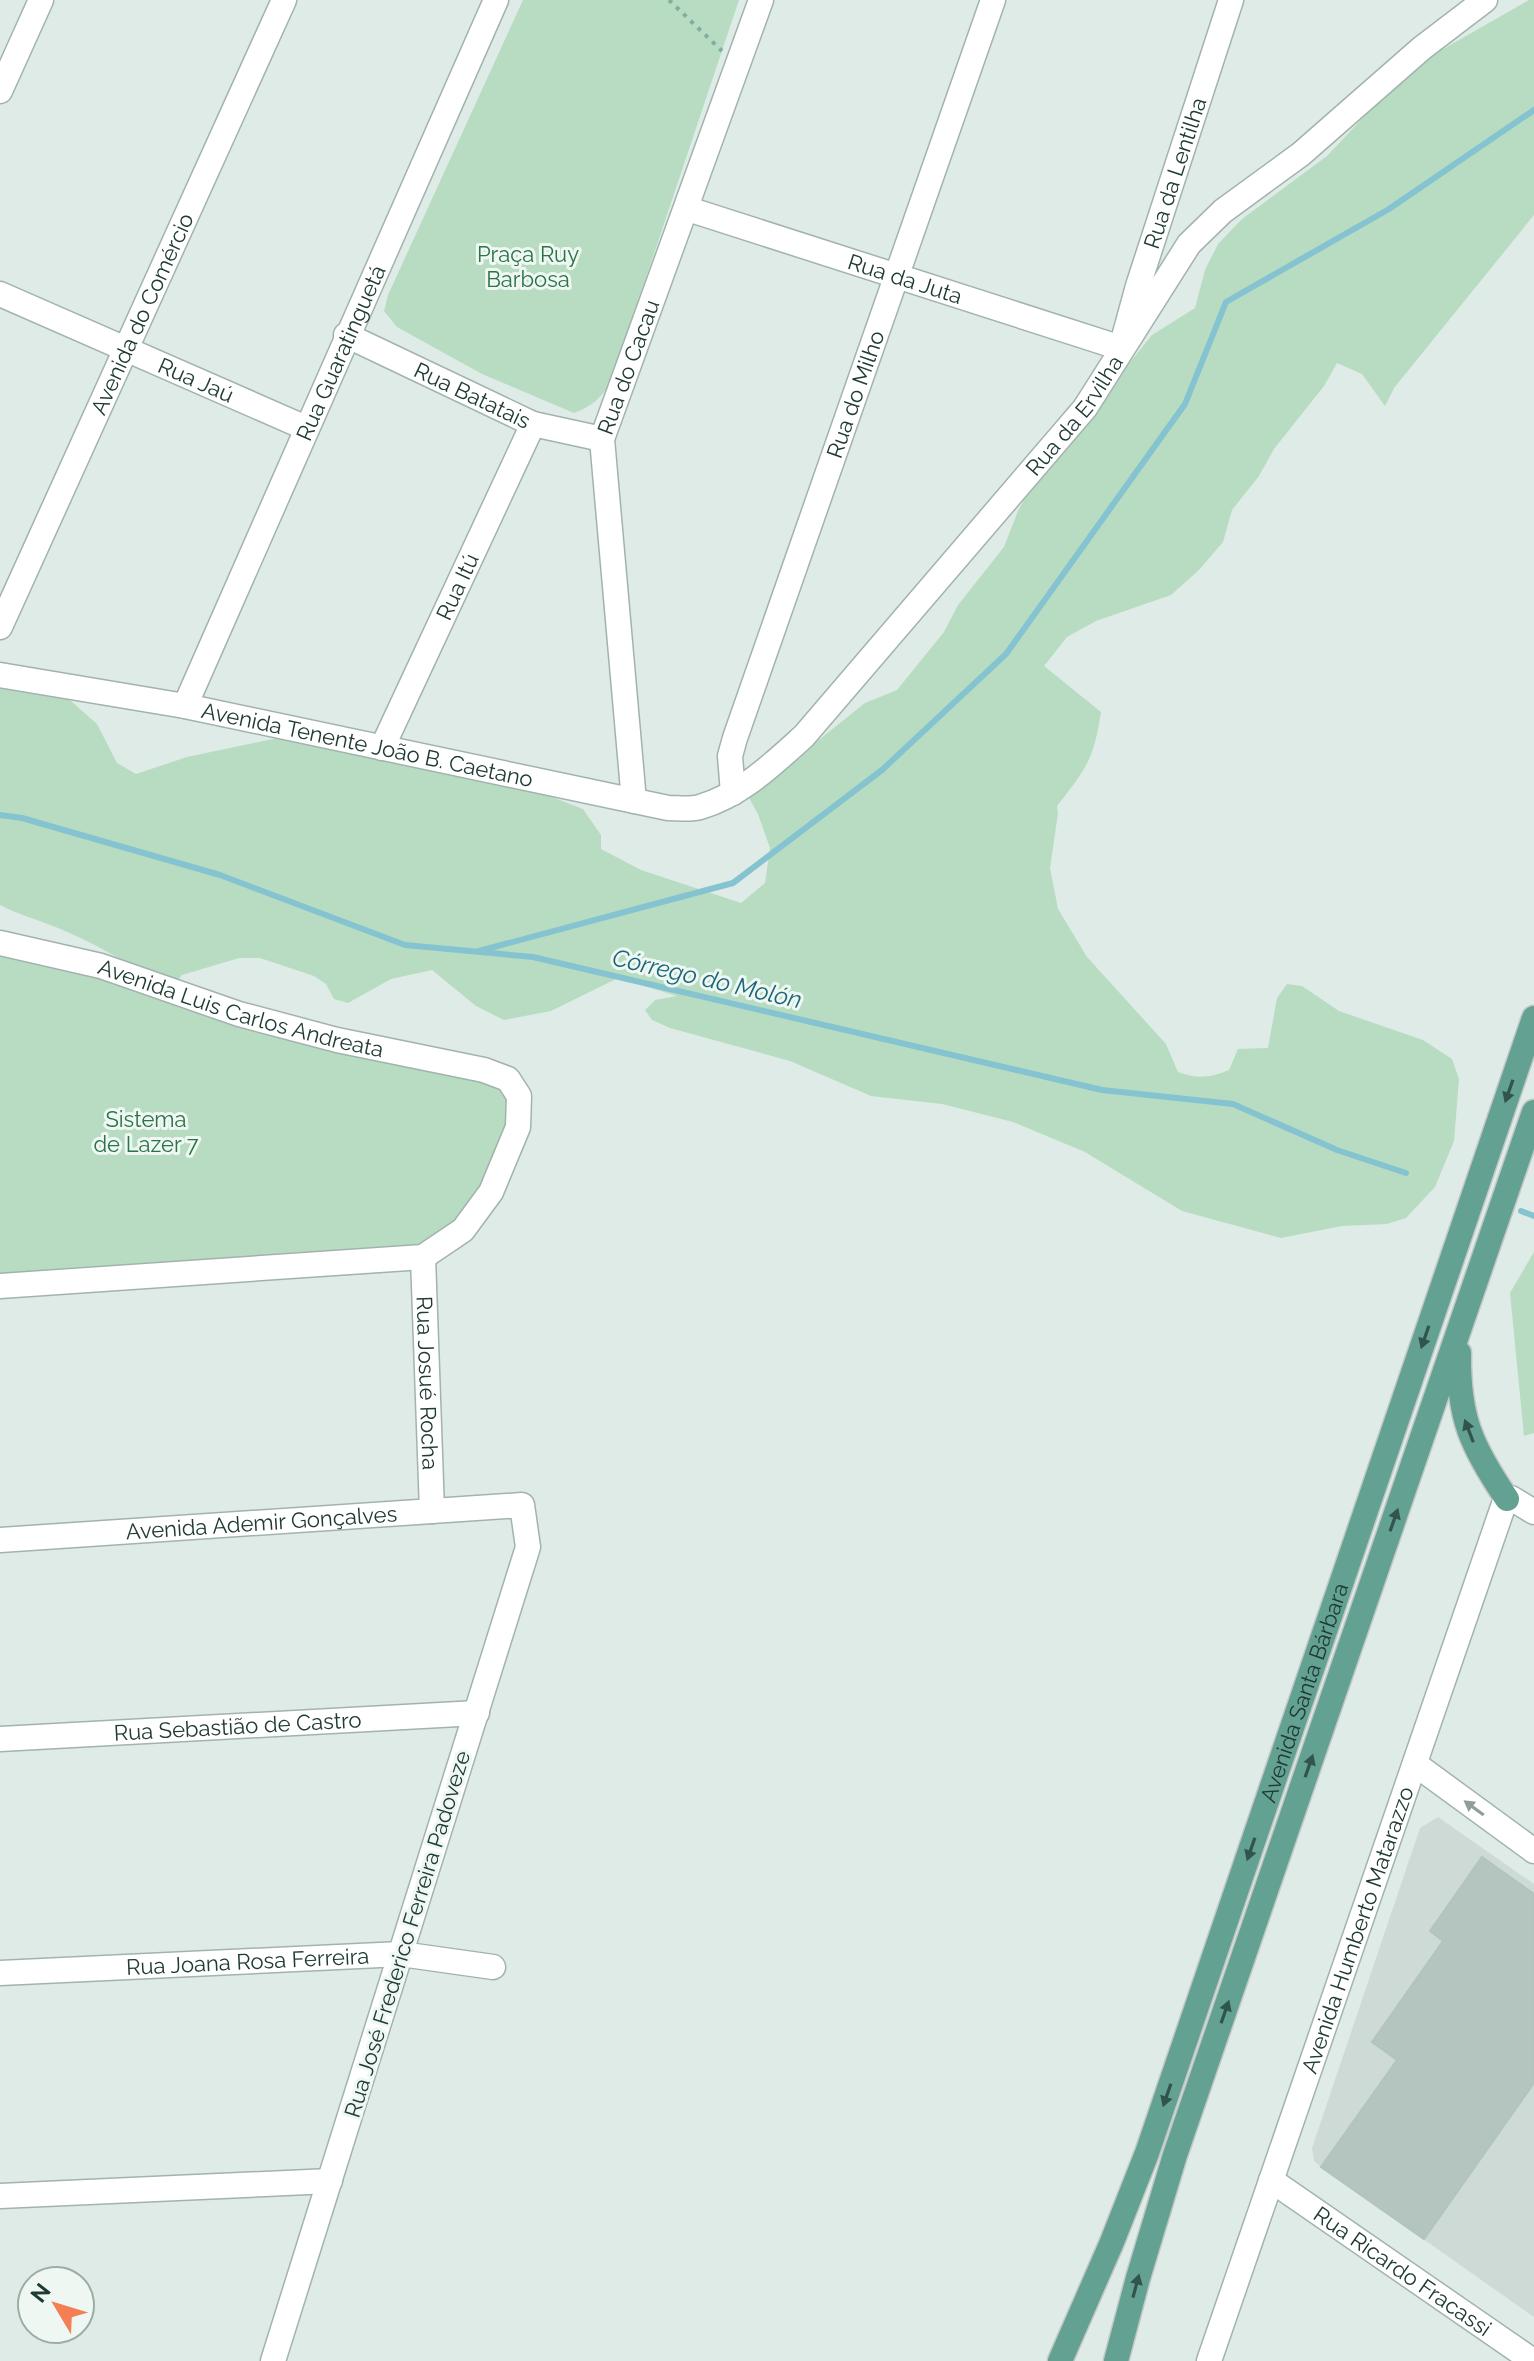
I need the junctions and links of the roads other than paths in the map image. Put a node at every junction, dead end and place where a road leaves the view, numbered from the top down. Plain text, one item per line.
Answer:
1 (41, 0) edge
2 (284, 0) edge
3 (496, 0) edge
4 (761, 0) edge
5 (993, 0) edge
6 (1231, 0) edge
7 (1458, 0) edge
8 (1485, 0) edge
9 (1422, 48) junction
10 (0, 91) edge
11 (688, 209) junction
12 (898, 275) junction
13 (0, 294) edge
14 (346, 335) junction
15 (1121, 348) junction
16 (125, 349) junction
17 (533, 424) junction
18 (306, 428) junction
19 (602, 439) junction
20 (0, 627) edge
21 (0, 675) edge
22 (185, 706) junction
23 (382, 748) junction
24 (733, 793) junction
25 (634, 801) junction
26 (0, 943) edge
27 (1534, 1018) edge
28 (1534, 1112) edge
29 (1528, 1140) edge
30 (423, 1257) junction
31 (0, 1286) edge
32 (1460, 1329) junction
33 (1507, 1499) junction
34 (522, 1505) joint
35 (432, 1511) junction
36 (1534, 1512) edge
37 (0, 1540) edge
38 (477, 1713) junction
39 (0, 1739) edge
40 (1415, 1764) junction
41 (1534, 1851) edge
42 (401, 1954) junction
43 (493, 1967) dead end
44 (0, 1973) edge
45 (1271, 2180) junction
46 (330, 2181) junction
47 (0, 2196) edge
48 (273, 2361) edge
49 (1060, 2361) edge
50 (1116, 2361) edge
51 (1209, 2361) edge
52 (1533, 2361) edge

1 - 10 street
2 - 16 street, Avenida do Comércio
3 - 14 street, Rua Guaratinguetá
4 - 11 street, Rua do Cacau
5 - 12 street, Rua do Milho
6 - 15 street, Rua da Lentilha
7 - 9 street, Rua da Ervilha
8 - 9 street, Rua da Ervilha
9 - 15 street, Rua da Ervilha
11 - 12 street, Rua da Juta
11 - 19 street, Rua do Cacau
12 - 15 street, Rua da Juta
12 - 24 street, Rua do Milho
13 - 16 street, Rua Jaú
14 - 17 street, Rua Batatais
14 - 18 street, Rua Guaratinguetá
15 - 24 street, Rua da Ervilha
16 - 18 street, Rua Jaú
16 - 20 street, Avenida do Comércio
17 - 19 street, Rua Batatais
17 - 23 street, Rua Itú
18 - 22 street, Rua Guaratinguetá
19 - 25 street, Rua do Cacau
21 - 22 street, Avenida Tenente João B. Caetano
22 - 23 street, Avenida Tenente João B. Caetano
23 - 25 street, Avenida Tenente João B. Caetano
24 - 25 street, Avenida Tenente João B. Caetano
26 - 30 street, Avenida Luis Carlos Andreata
27 -> 49 main road, Avenida Santa Bárbara
28 - 29 main road, Avenida Santa Bárbara
29 - 32 main road, Avenida Santa Bárbara
30 - 31 street
30 - 35 street, Rua Josué Rocha
33 -> 32 main road
50 -> 32 main road, Avenida Santa Bárbara
33 - 36 street
33 - 40 street, Avenida Humberto Matarazzo
34 - 35 street, Avenida Ademir Gonçalves
34 - 38 street, Rua José Frederico Ferreira Padoveze
35 - 37 street, Avenida Ademir Gonçalves
38 - 39 street, Rua Sebastião de Castro
38 - 42 street, Rua José Frederico Ferreira Padoveze
41 -> 40 street
40 - 45 street, Avenida Humberto Matarazzo
42 - 43 street, Rua Joana Rosa Ferreira
42 - 44 street, Rua Joana Rosa Ferreira
42 - 46 street, Rua José Frederico Ferreira Padoveze
45 - 51 street, Avenida Humberto Matarazzo
45 - 52 street, Rua Ricardo Fracassi
46 - 47 street
46 - 48 street, Rua José Frederico Ferreira Padoveze

